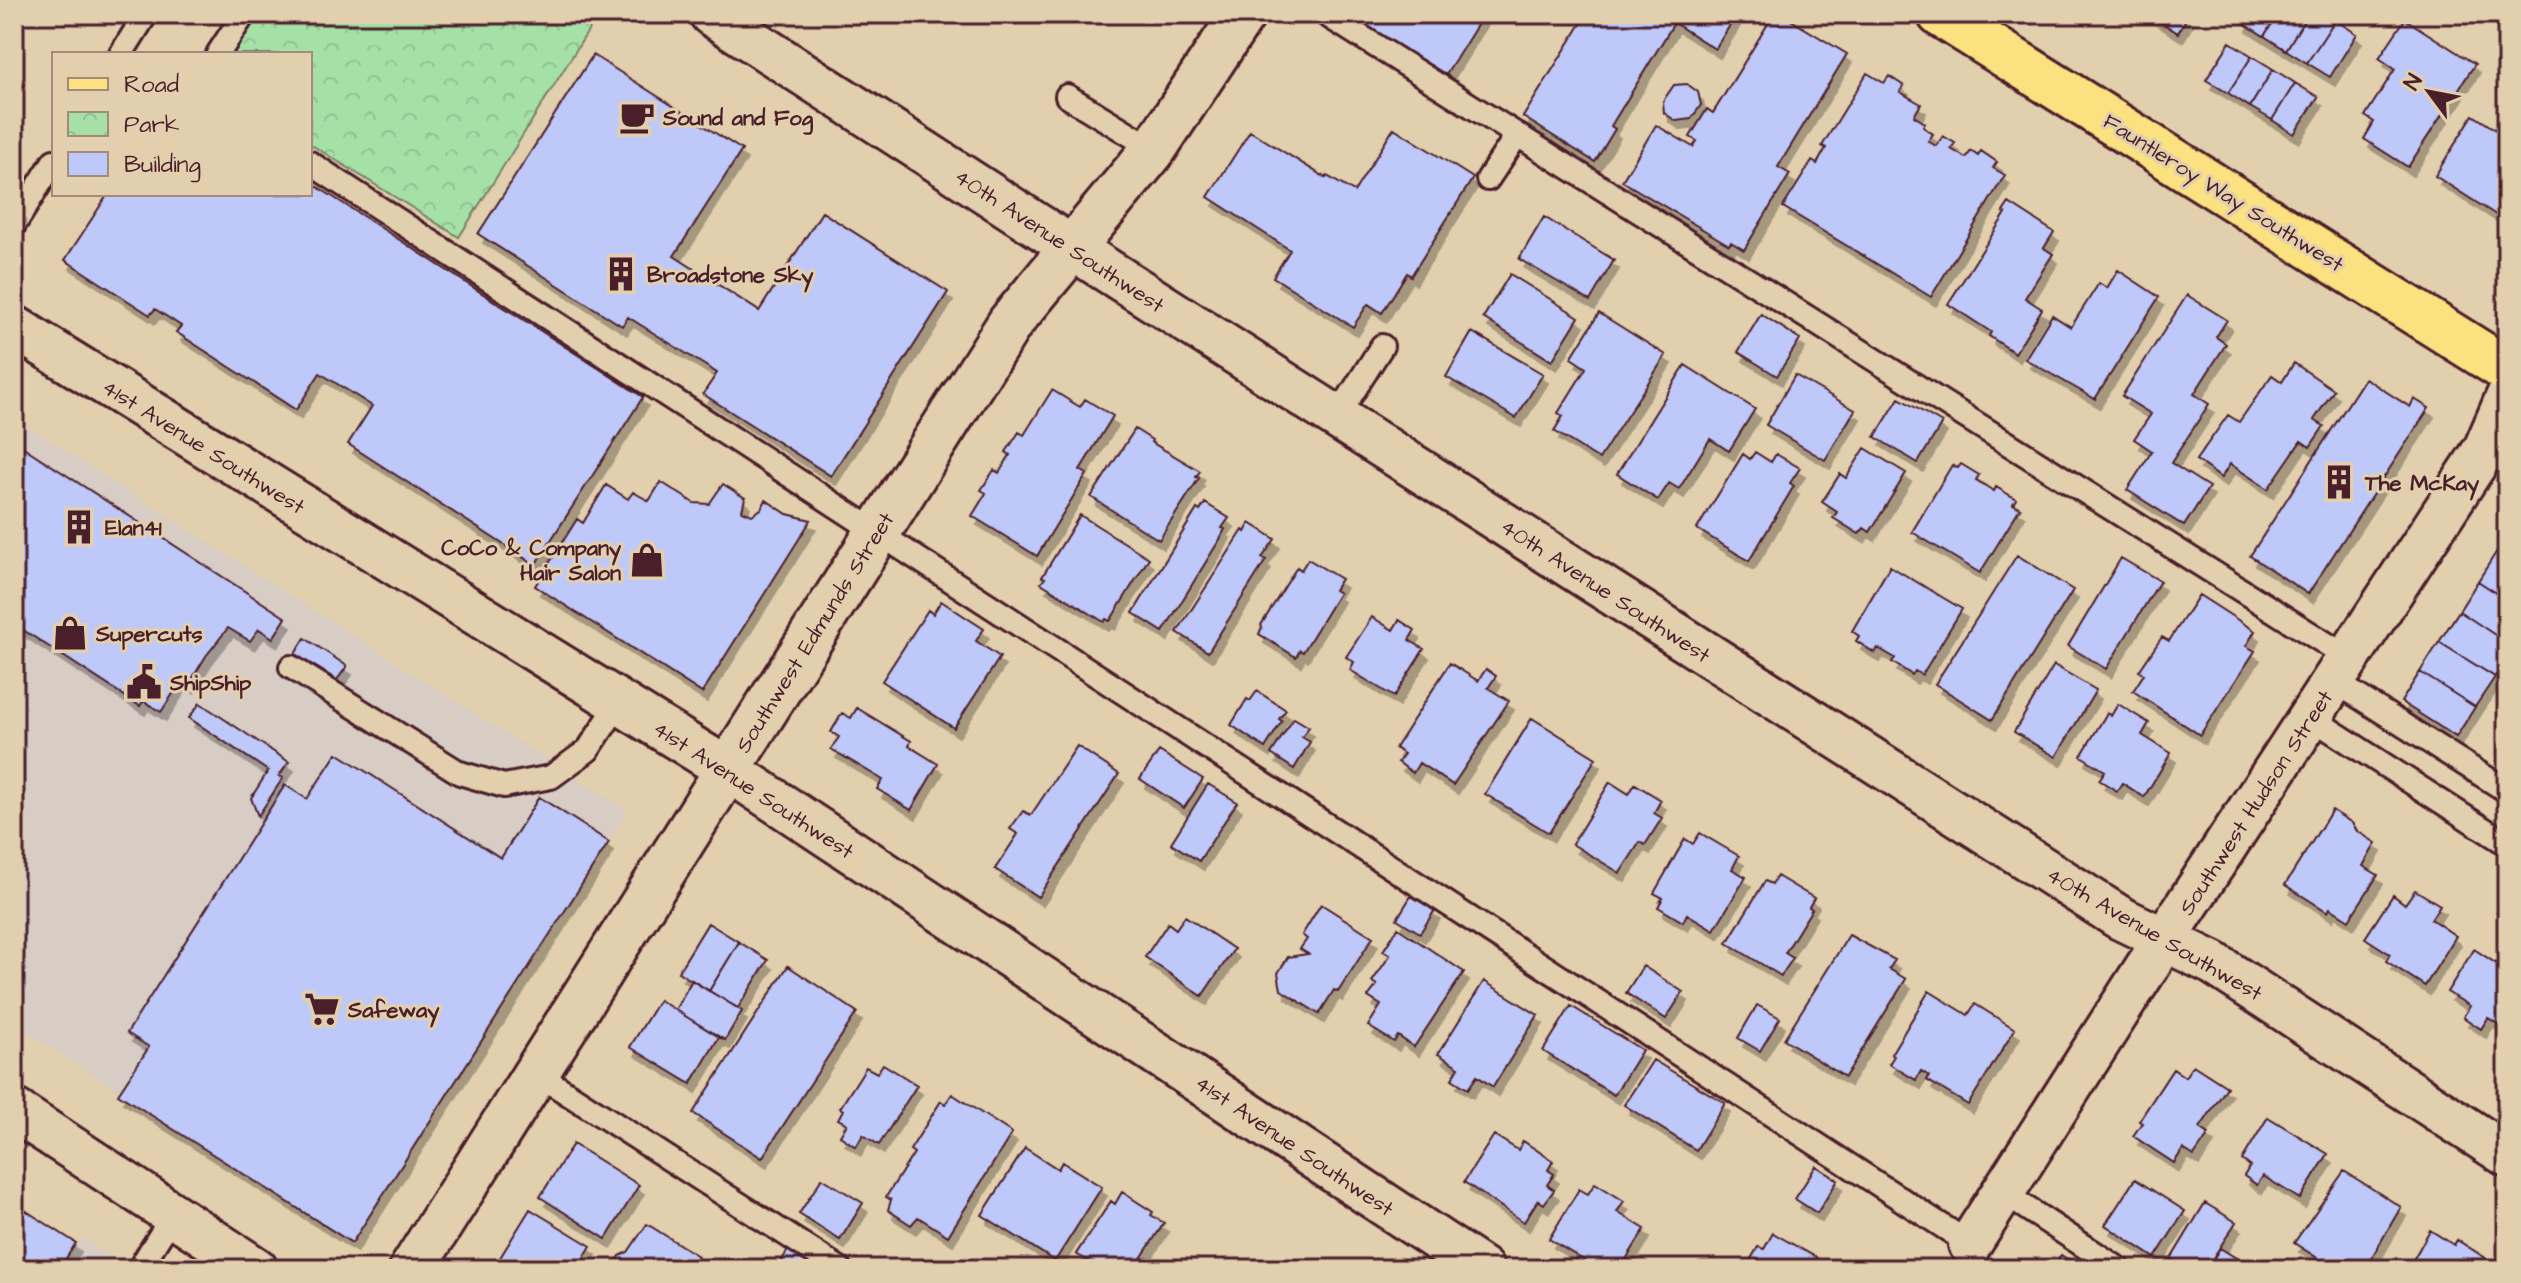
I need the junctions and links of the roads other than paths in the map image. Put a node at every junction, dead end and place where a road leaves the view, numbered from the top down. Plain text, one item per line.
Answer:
1 (146, 14) edge
2 (244, 14) edge
3 (711, 14) edge
4 (1243, 14) edge
5 (1325, 14) edge
6 (1940, 14) edge
7 (122, 52) edge
8 (219, 52) edge
9 (1067, 96) dead end
10 (1517, 135) junction
11 (1154, 149) junction
12 (52, 164) edge
13 (312, 164) edge
14 (1488, 179) dead end
15 (14, 225) edge
16 (1072, 248) junction
17 (14, 327) edge
18 (1382, 346) dead end
19 (2507, 370) edge
20 (2507, 398) edge
21 (1337, 417) junction
22 (877, 533) junction
23 (291, 667) dead end
24 (2341, 670) junction
25 (619, 703) junction
26 (2310, 717) junction
27 (727, 769) junction
28 (2507, 791) edge
29 (2507, 844) edge
30 (2164, 940) junction
31 (536, 1073) junction
32 (14, 1110) edge
33 (2507, 1155) edge
34 (2002, 1192) junction
35 (173, 1215) junction
36 (1970, 1244) joint
37 (139, 1269) edge
38 (256, 1269) edge
39 (412, 1269) edge
40 (840, 1269) edge
41 (1482, 1269) edge
42 (2119, 1269) edge

1 - 7 lane
2 - 8 lane
3 - 16 street, 40th Avenue Southwest
4 - 11 street, Southwest Edmunds Street
5 - 10 lane
6 - 19 main road, Fauntleroy Way Southwest
9 - 11 lane
10 - 14 lane
10 - 24 lane
11 - 16 street, Southwest Edmunds Street
12 - 15 lane
13 - 22 lane
16 - 21 street, 40th Avenue Southwest
16 - 22 street, Southwest Edmunds Street
17 - 25 street, 41st Avenue Southwest
18 - 21 lane
20 - 24 street, Southwest Hudson Street
21 - 30 street, 40th Avenue Southwest
22 - 27 street, Southwest Edmunds Street
22 - 36 lane
23 - 25 lane
24 - 26 street, Southwest Hudson Street
24 - 28 lane
25 - 27 street, 41st Avenue Southwest
26 - 29 lane
26 - 30 street, Southwest Hudson Street
27 - 31 street, Southwest Edmunds Street
27 - 41 street, 41st Avenue Southwest
30 - 33 street, 40th Avenue Southwest
30 - 34 street, Southwest Hudson Street
31 - 39 street, Southwest Edmunds Street
31 - 40 lane
32 - 35 street
34 - 36 street, Southwest Hudson Street
34 - 42 lane
35 - 37 lane
35 - 38 street

